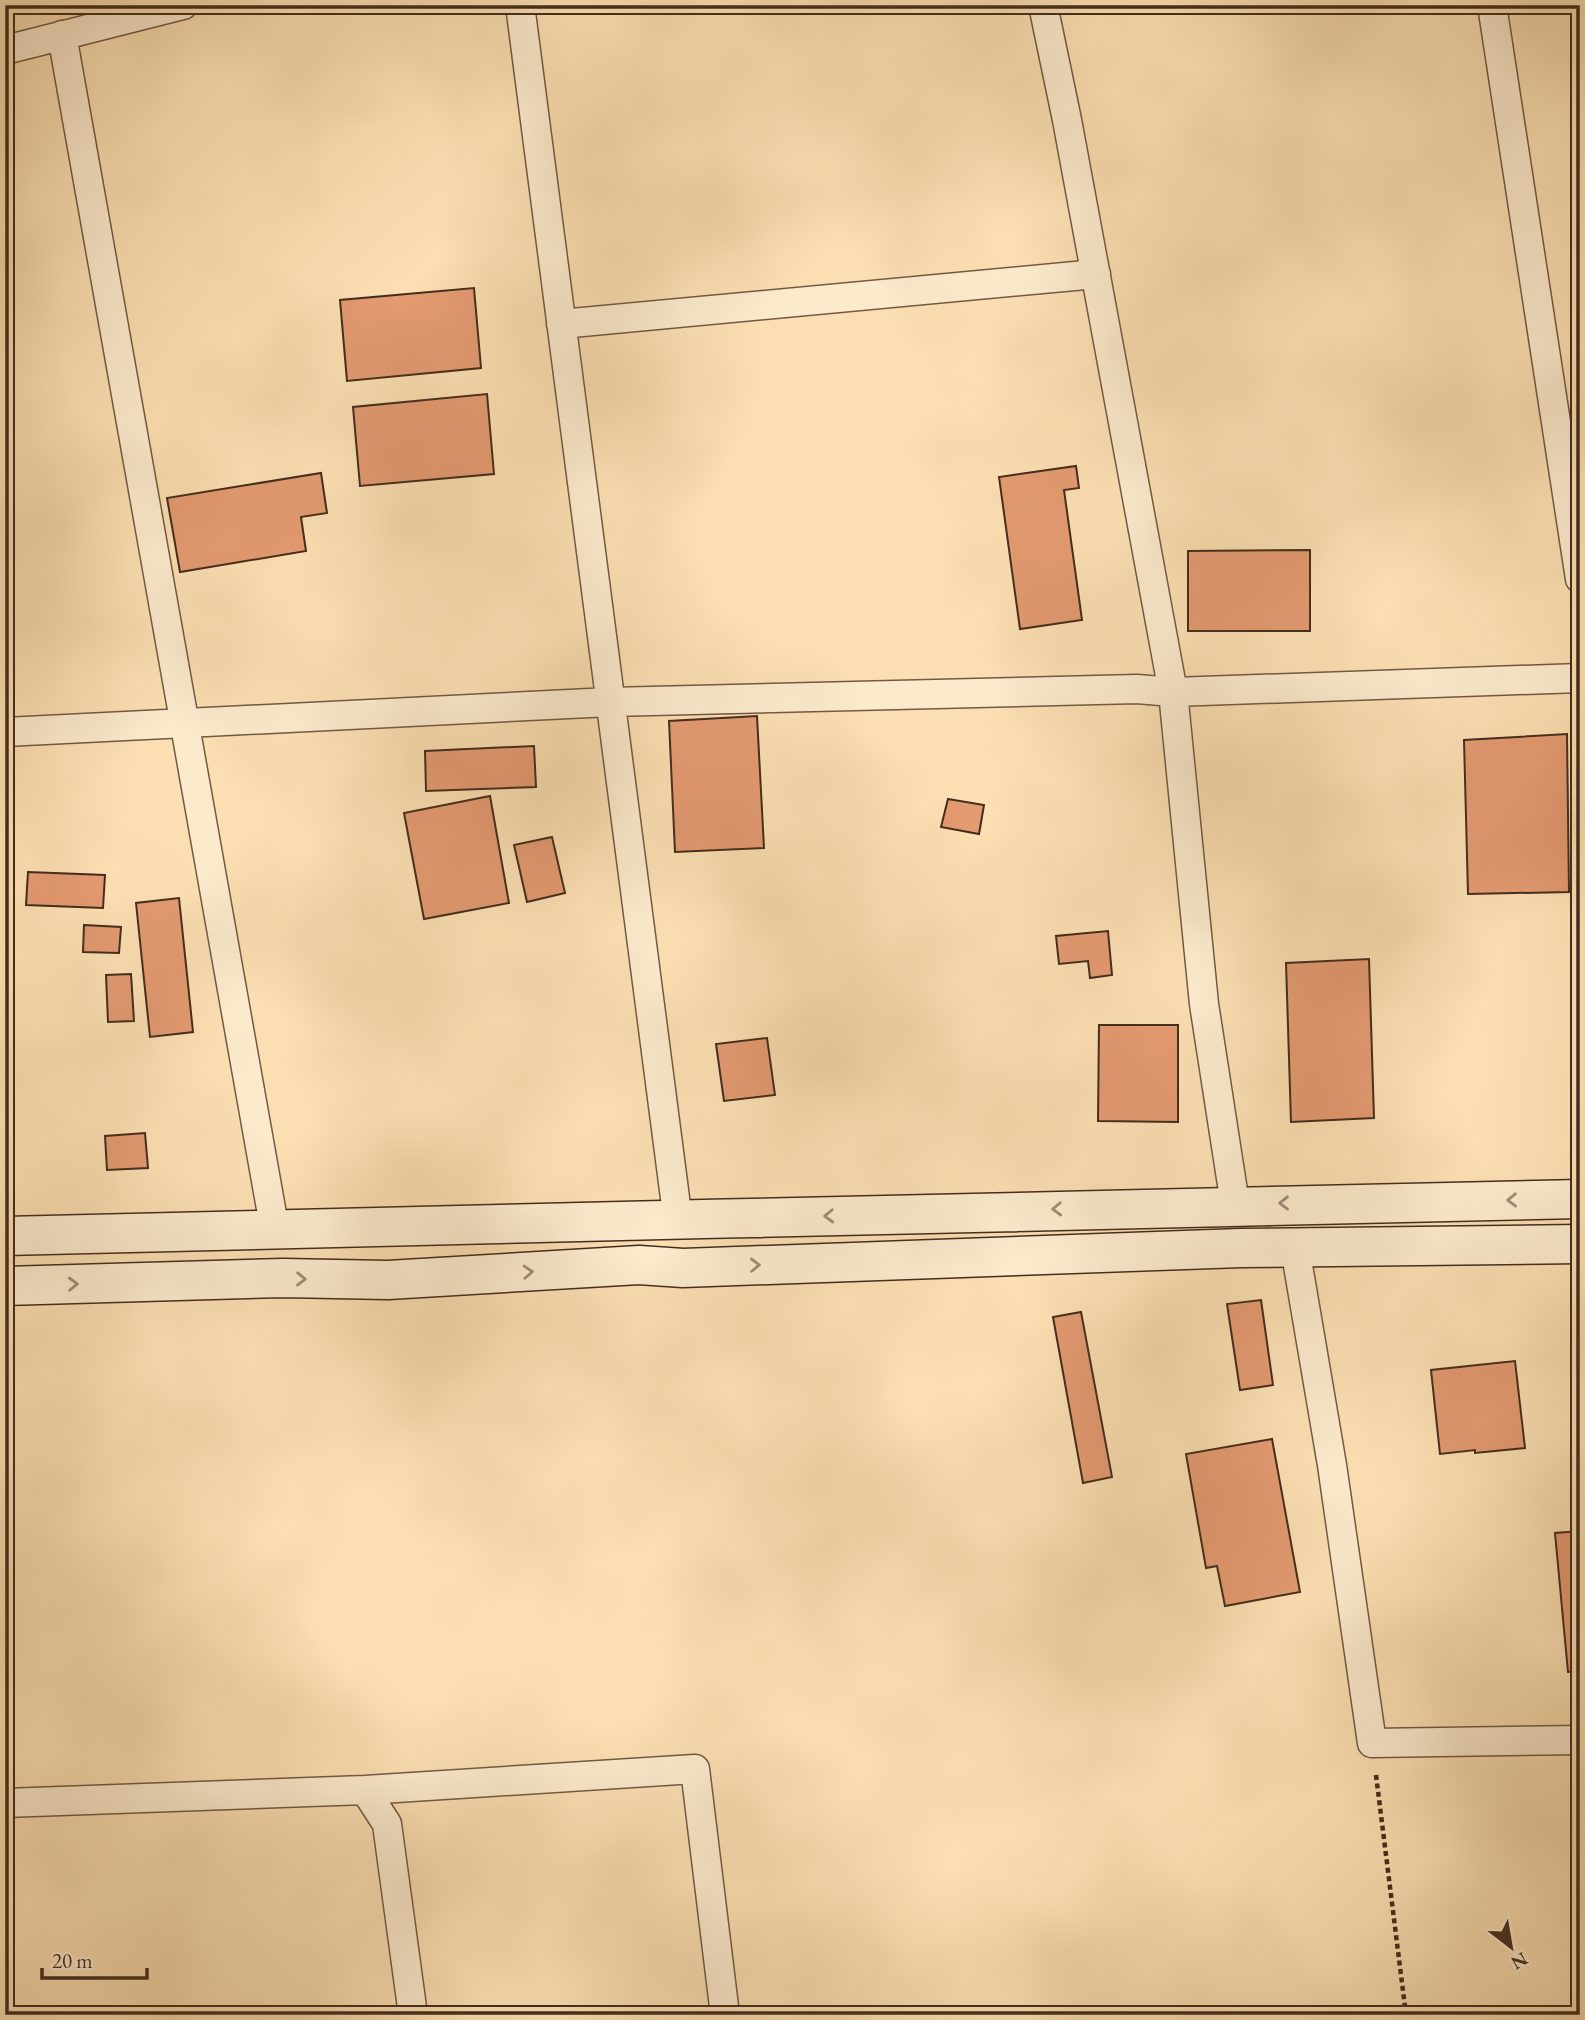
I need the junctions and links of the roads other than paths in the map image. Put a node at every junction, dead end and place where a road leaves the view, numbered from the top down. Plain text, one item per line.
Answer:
1 (183, 5) edge
2 (520, 5) edge
3 (1043, 5) edge
4 (1492, 5) edge
5 (62, 36) junction
6 (5, 50) edge
7 (1096, 274) junction
8 (561, 324) junction
9 (1580, 579) edge
10 (1580, 677) edge
11 (1173, 692) junction
12 (610, 702) junction
13 (185, 722) junction
14 (5, 732) edge
15 (1580, 1199) edge
16 (1235, 1204) junction
17 (678, 1221) junction
18 (275, 1231) junction
19 (5, 1236) edge
20 (1580, 1244) edge
21 (1295, 1248) junction
22 (5, 1286) edge
23 (1580, 1740) edge
24 (365, 1790) junction
25 (5, 1803) edge
26 (413, 2015) edge
27 (725, 2015) edge

1 - 5 street
2 - 8 street
3 - 7 street
4 - 9 street
5 - 6 street
5 - 13 street
7 - 8 street
7 - 11 street
8 - 12 street
10 - 11 street
11 - 12 street
11 - 16 street
12 - 13 street
12 - 17 street
13 - 14 street
13 - 18 street
15 -> 16 street
16 -> 17 street
17 - 18 street
18 - 19 street
20 - 21 street
22 -> 21 street
21 - 23 street
24 - 25 street
24 - 26 street
24 - 27 street

